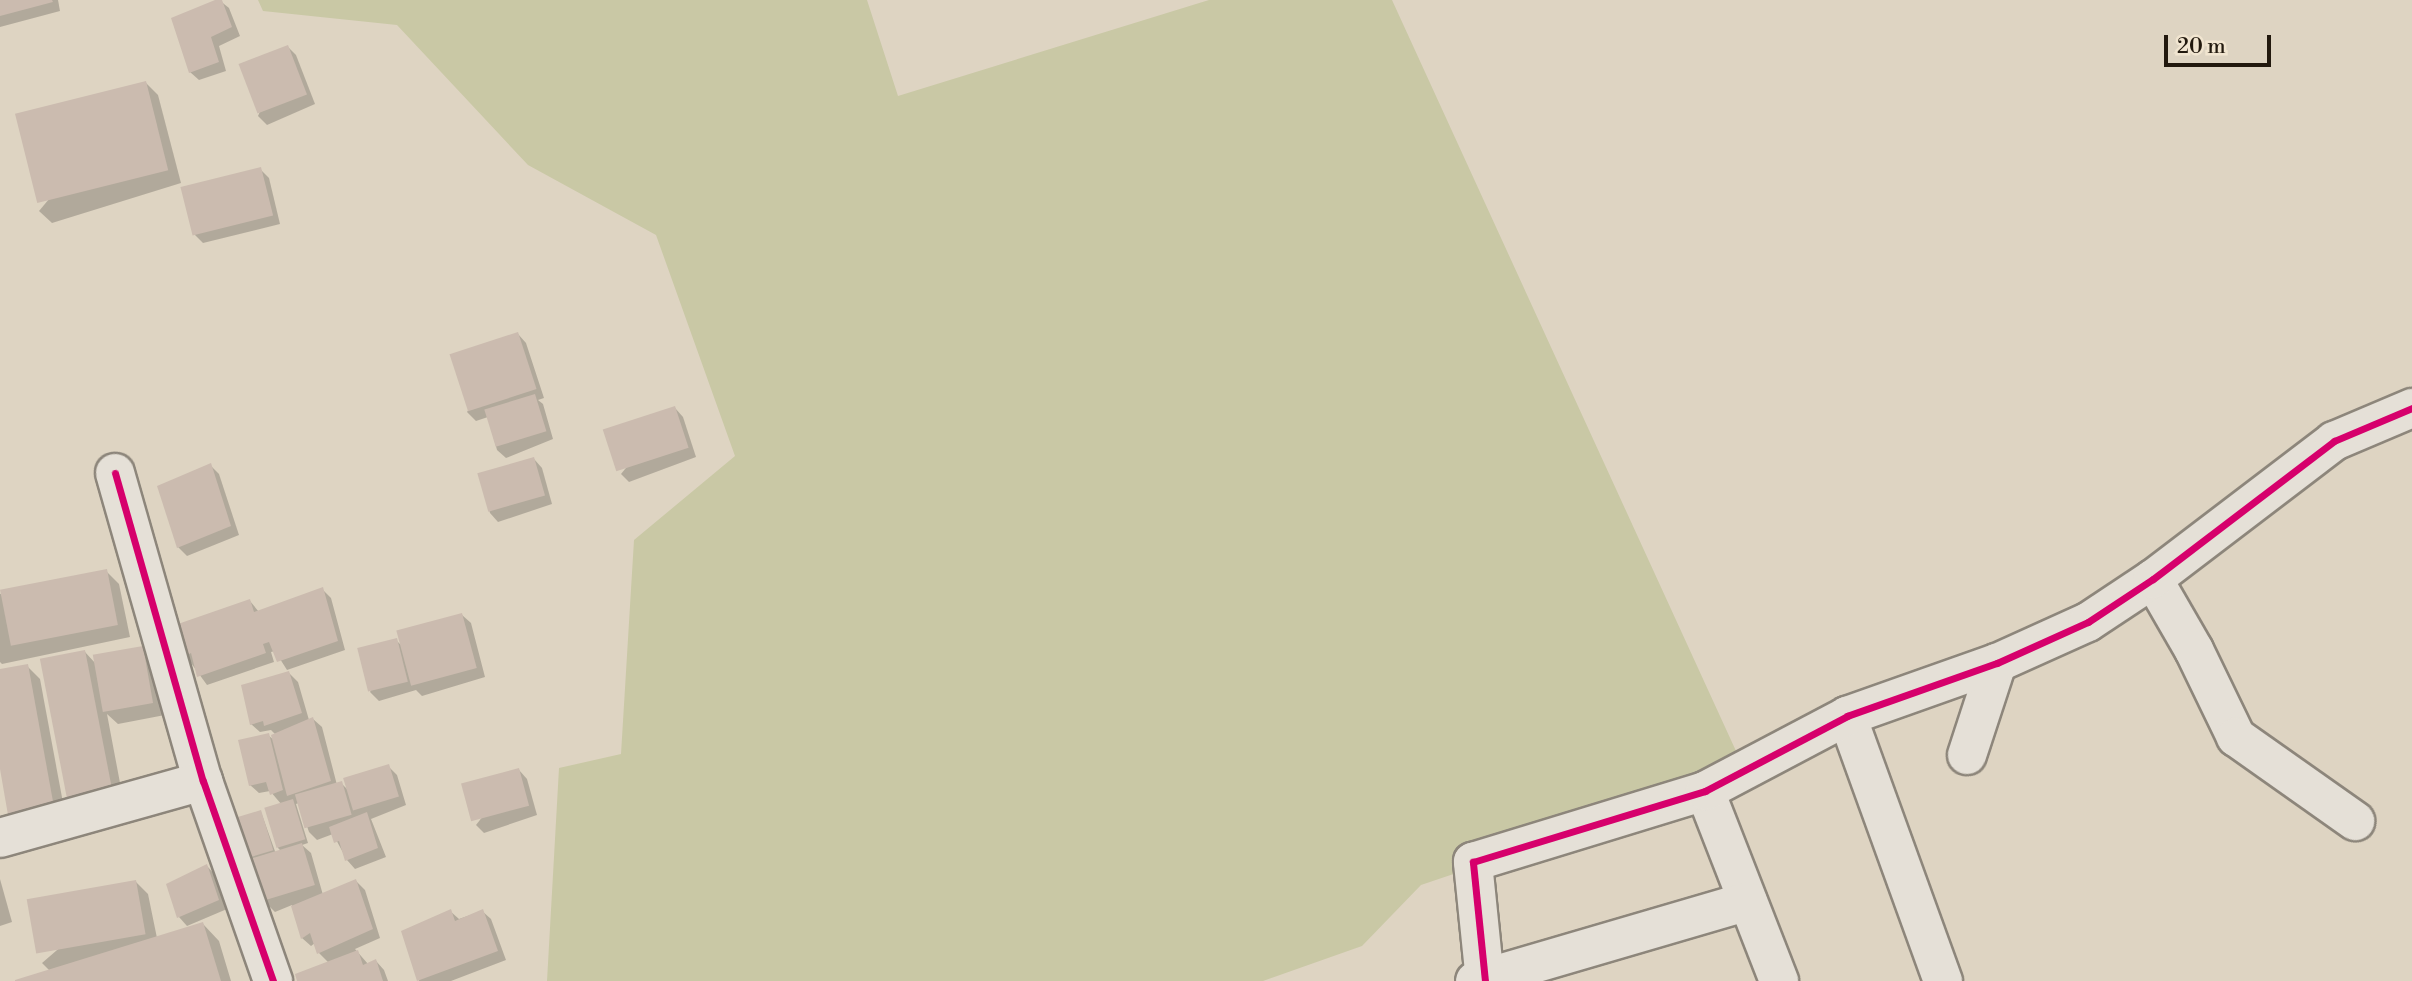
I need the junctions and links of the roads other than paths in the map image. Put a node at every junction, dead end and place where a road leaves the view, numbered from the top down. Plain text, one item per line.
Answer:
1 (2412, 408) edge
2 (115, 473) dead end
3 (2153, 579) junction
4 (1997, 663) junction
5 (1847, 716) junction
6 (1966, 755) dead end
7 (203, 781) junction
8 (1705, 791) junction
9 (2355, 821) dead end
10 (0, 838) edge
11 (1748, 901) junction
12 (1481, 980) edge
13 (273, 981) edge
14 (1779, 981) edge
15 (1943, 981) edge

1 - 3 street
2 - 7 street
3 - 4 street
3 - 9 street
4 - 5 street
4 - 6 street
5 - 8 street
5 - 15 street
7 - 10 street
7 - 13 street
8 - 11 street
8 - 12 street
11 - 12 street
11 - 14 street

